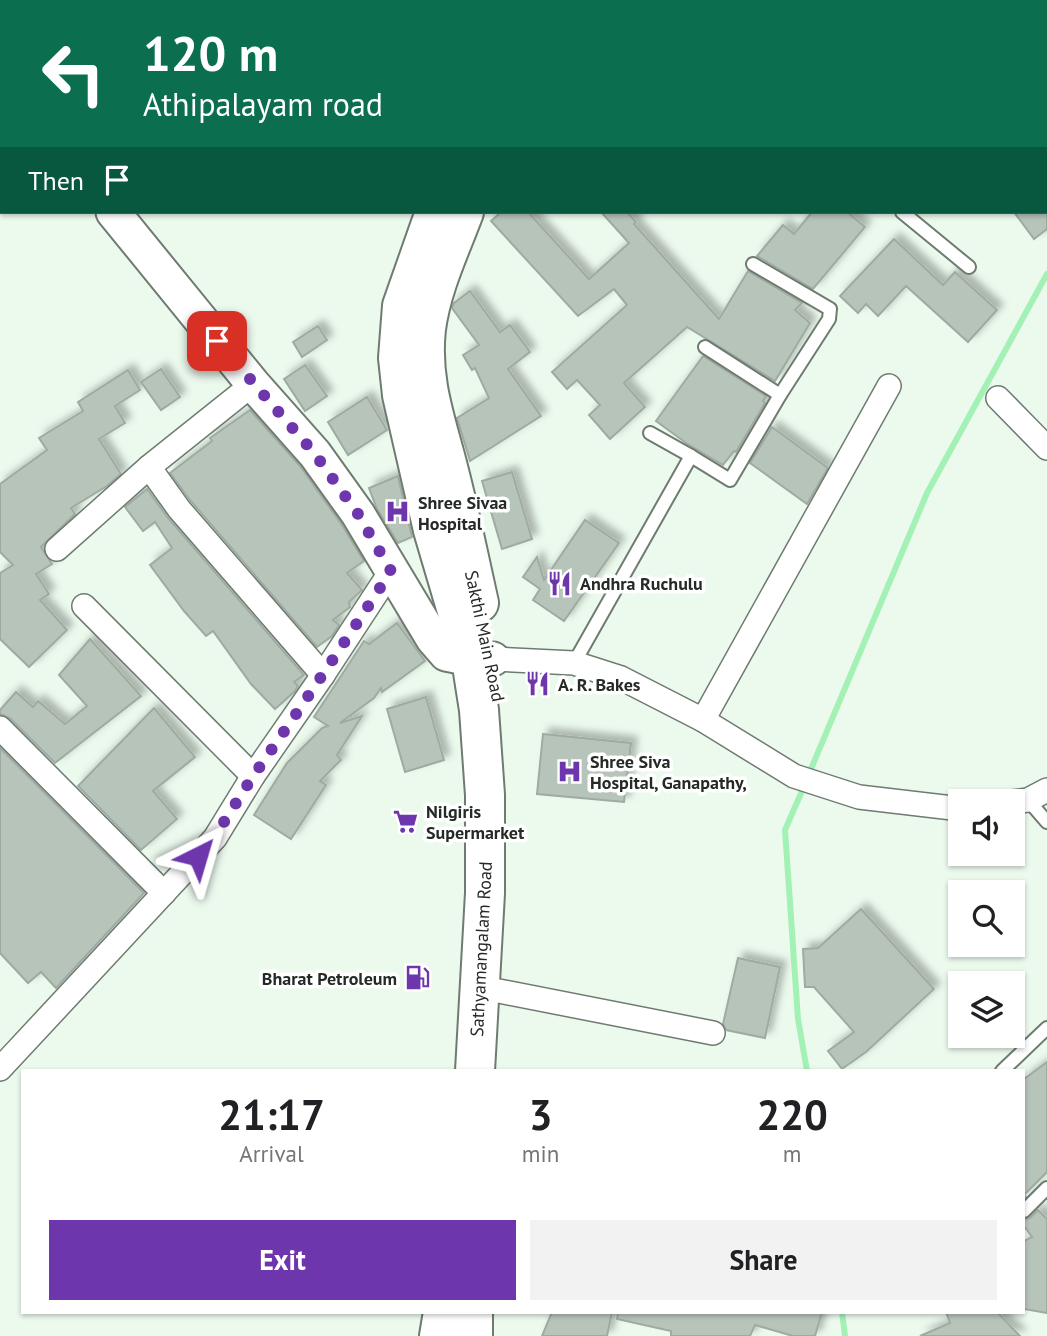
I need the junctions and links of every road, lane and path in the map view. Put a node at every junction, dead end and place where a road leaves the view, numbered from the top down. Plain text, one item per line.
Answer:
1 (115, 214) edge
2 (434, 214) edge
3 (463, 214) edge
4 (904, 214) edge
5 (754, 264) dead end
6 (969, 267) dead end
7 (705, 347) dead end
8 (253, 384) junction
9 (889, 386) dead end
10 (779, 396) junction
11 (998, 398) dead end
12 (650, 433) dead end
13 (1047, 448) edge
14 (691, 456) junction
15 (149, 467) junction
16 (57, 549) dead end
17 (391, 571) junction
18 (84, 606) dead end
19 (482, 659) junction
20 (574, 663) junction
21 (323, 676) junction
22 (703, 720) junction
23 (0, 728) edge
24 (253, 776) junction
25 (1029, 797) edge
26 (948, 807) edge
27 (1047, 822) edge
28 (164, 893) junction
29 (499, 991) junction
30 (1047, 1028) edge
31 (713, 1032) dead end
32 (0, 1069) edge
33 (475, 1069) edge
34 (494, 1069) edge
35 (1004, 1069) edge
36 (1047, 1188) edge
37 (1025, 1210) edge
38 (443, 1314) edge
39 (473, 1314) edge
40 (439, 1336) edge
41 (473, 1336) edge

1 - 8 street
2 - 19 highway, Sathyamangalam Road
3 - 19 highway, Sakthi Main Road
4 - 6 lane
5 - 10 lane
7 - 10 lane
8 - 15 street
8 - 17 street
9 - 22 street
10 - 14 lane
11 - 13 street
12 - 14 lane
14 - 20 lane
15 - 16 street
15 - 21 street
17 - 19 street
17 - 21 street
18 - 24 street
19 - 20 street
19 - 29 highway, Sakthi Main Road
19 - 33 highway, Sathyamangalam Road
20 - 22 street
21 - 24 street
22 - 26 street
23 - 28 street
24 - 28 street
25 - 27 lane
28 - 32 street
29 - 31 street
29 - 34 highway, Sakthi Main Road
30 - 35 lane
36 - 37 lane
38 - 40 highway
39 - 41 highway

